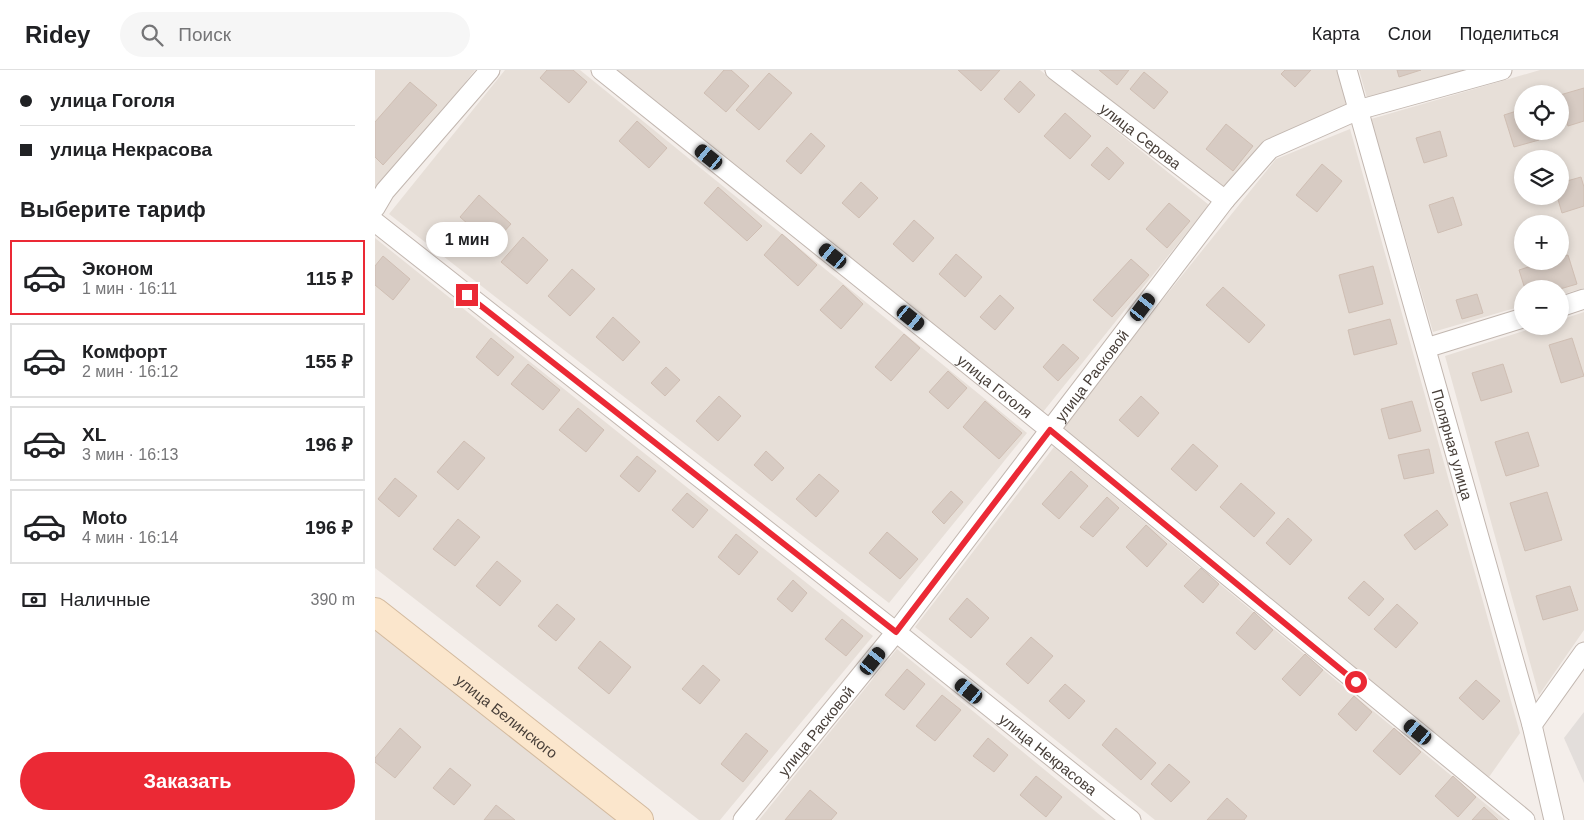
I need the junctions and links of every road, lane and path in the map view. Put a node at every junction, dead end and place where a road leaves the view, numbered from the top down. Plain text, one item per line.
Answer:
1 (490, 70) edge
2 (601, 70) edge
3 (1055, 70) edge
4 (1347, 70) edge
5 (1502, 70) edge
6 (1358, 110) junction
7 (1225, 200) junction
8 (375, 208) edge
9 (375, 222) edge
10 (1584, 299) edge
11 (1569, 304) edge
12 (1514, 321) edge
13 (1426, 348) junction
14 (1050, 430) junction
15 (375, 612) edge
16 (896, 632) junction
17 (1584, 652) edge
18 (1532, 725) junction
19 (639, 820) edge
20 (743, 820) edge
21 (1131, 820) edge
22 (1525, 820) edge
23 (1554, 820) edge

1 - 8 street
2 - 14 street, улица Гоголя
3 - 7 street, улица Серова
4 - 6 street, Полярная улица
5 - 6 street, улица Расковой
6 - 7 street, улица Расковой
6 - 13 street, Полярная улица
7 - 14 street, улица Расковой
9 - 16 street, улица Некрасова
10 - 11 street
12 - 13 street
13 - 18 street, Полярная улица
14 - 16 street, улица Расковой
14 - 22 street, улица Гоголя
15 - 19 main road, улица Белинского
16 - 20 street, улица Расковой
16 - 21 street, улица Некрасова
17 - 18 street
18 - 23 street, Полярная улица

